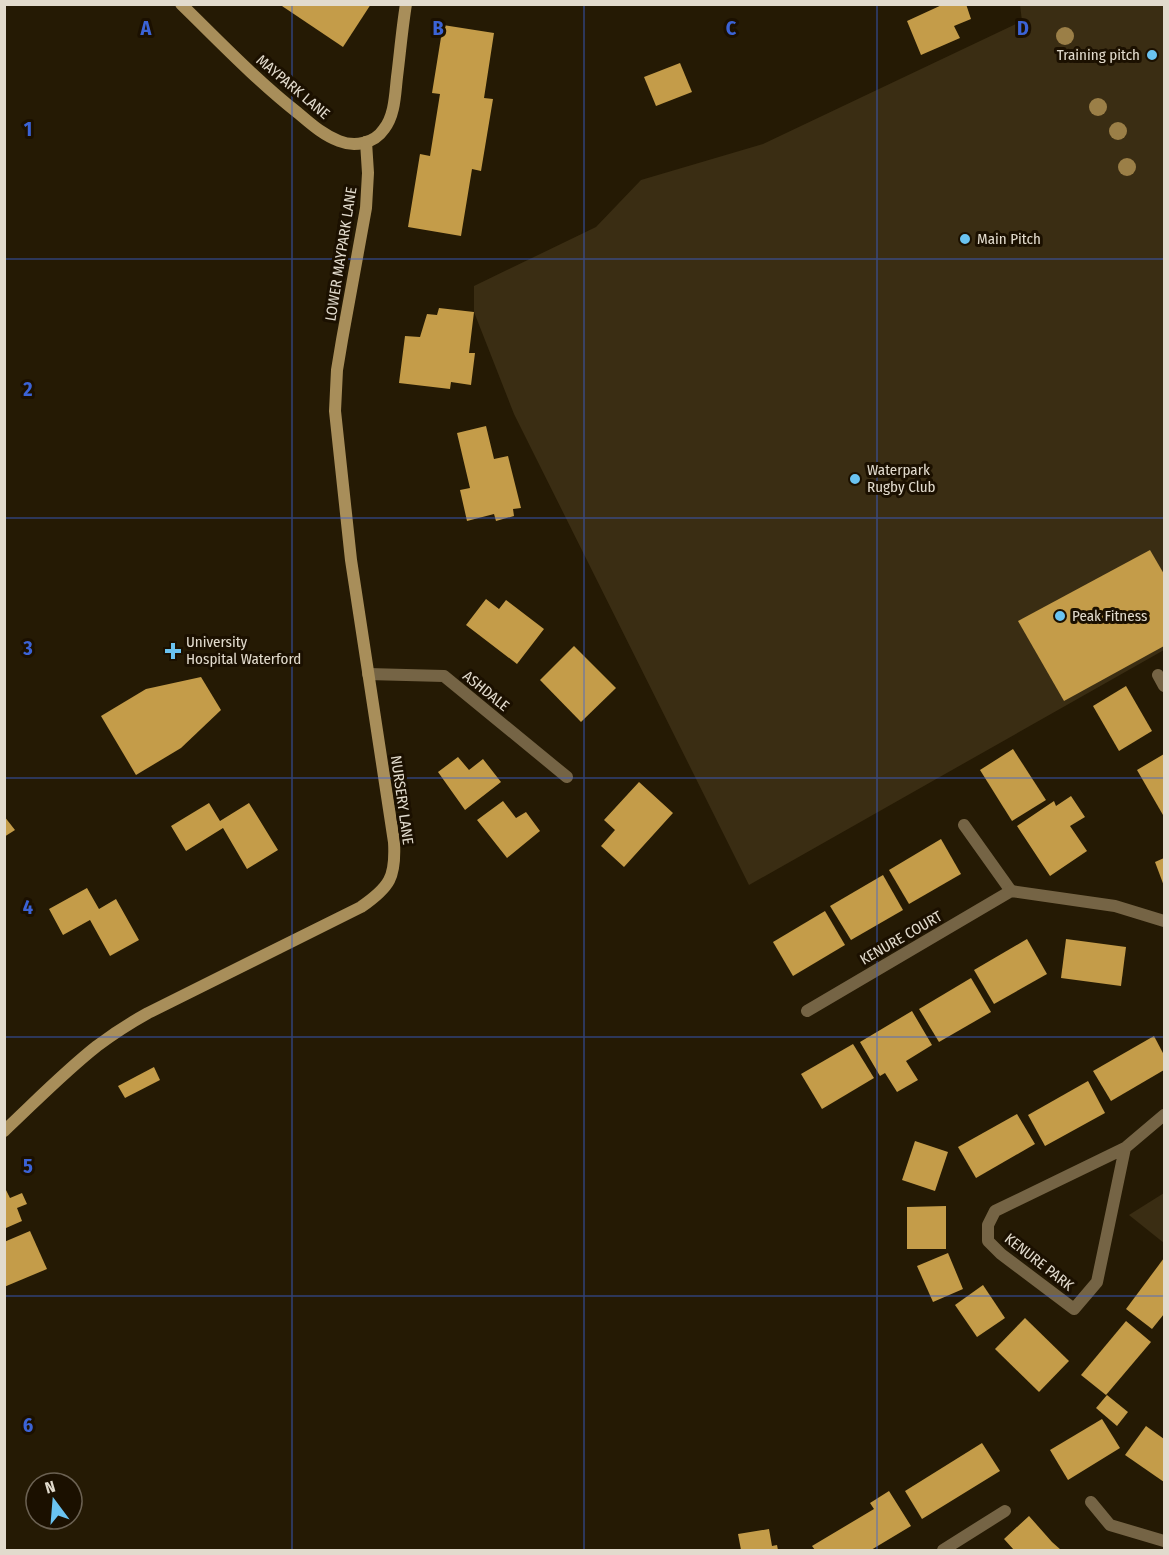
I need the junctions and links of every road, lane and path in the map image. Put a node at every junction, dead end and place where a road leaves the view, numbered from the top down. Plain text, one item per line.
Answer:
1 (181, 4) edge
2 (406, 4) edge
3 (366, 142) junction
4 (337, 370) joint
5 (368, 674) junction
6 (567, 777) dead end
7 (964, 825) dead end
8 (1011, 891) junction
9 (1164, 921) edge
10 (807, 1011) dead end
11 (1164, 1115) edge
12 (4, 1131) edge
13 (1125, 1148) junction
14 (1090, 1502) dead end
15 (1005, 1511) dead end
16 (1164, 1541) edge
17 (943, 1551) edge

1 - 3 street, MAYPARK LANE
2 - 3 street
3 - 4 street, LOWER MAYPARK LANE
4 - 5 street, NURSERY LANE
5 - 6 street, ASHDALE
5 - 12 street, NURSERY LANE
7 - 8 street
8 - 9 street
8 - 10 street, KENURE COURT
11 - 13 street, KENURE PARK
13 - 13 street, KENURE PARK
14 - 16 street
15 - 17 street

